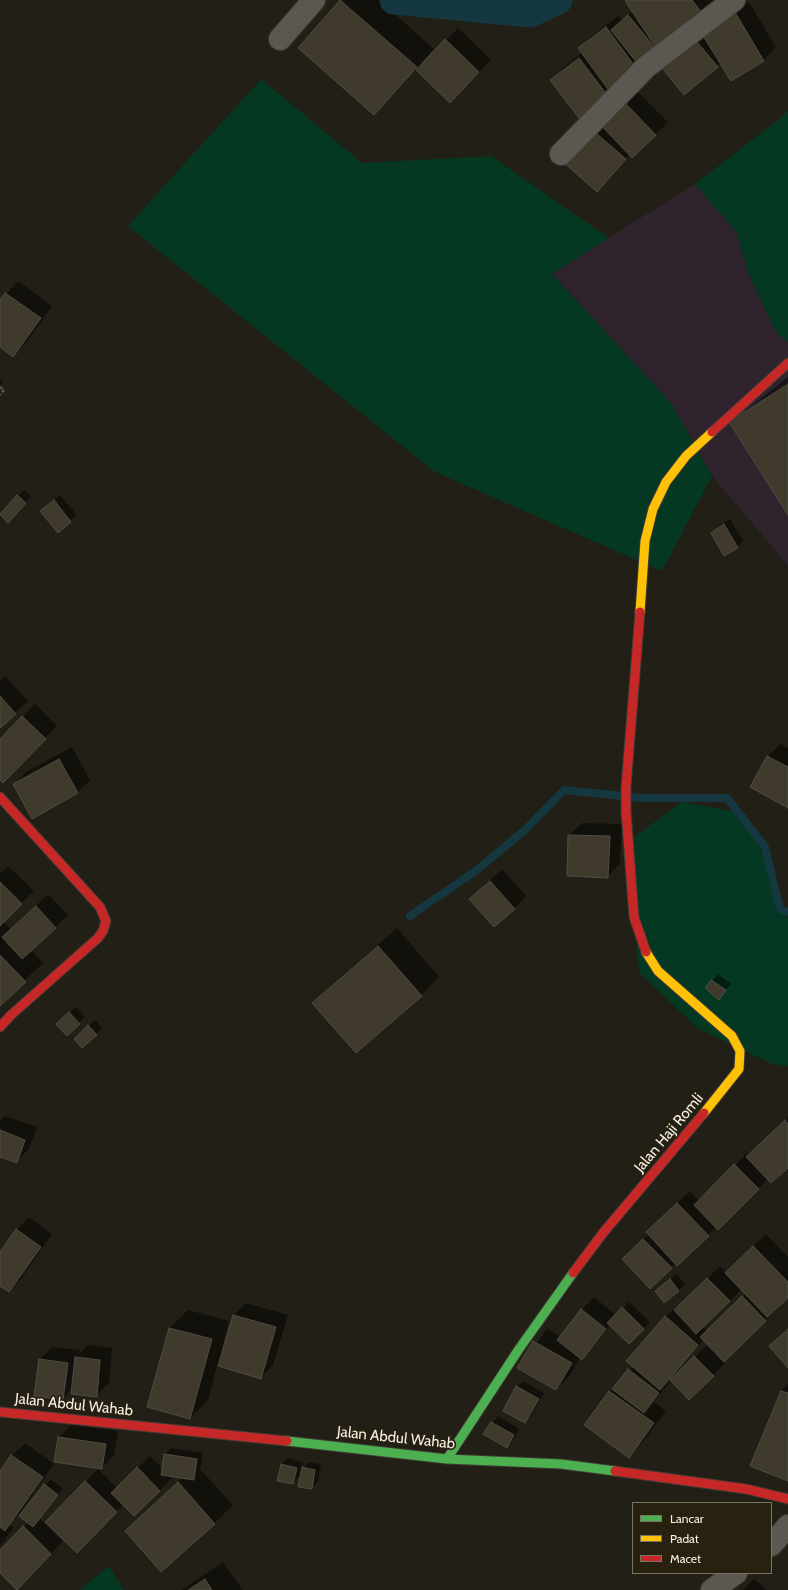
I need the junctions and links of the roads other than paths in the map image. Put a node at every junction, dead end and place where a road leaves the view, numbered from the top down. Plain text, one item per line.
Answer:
1 (314, 0) edge
2 (734, 0) edge
3 (280, 39) dead end
4 (561, 154) dead end
5 (788, 363) edge
6 (0, 797) edge
7 (0, 1027) edge
8 (0, 1412) edge
9 (447, 1459) junction
10 (788, 1499) edge
11 (788, 1526) edge
12 (772, 1544) edge
13 (735, 1574) edge
14 (712, 1590) edge

1 - 3 street
2 - 4 street
5 - 9 street, Jalan Haji Romli
6 - 7 street
8 - 9 street, Jalan Abdul Wahab
9 - 10 street, Jalan Abdul Wahab
11 - 12 street
13 - 14 street

